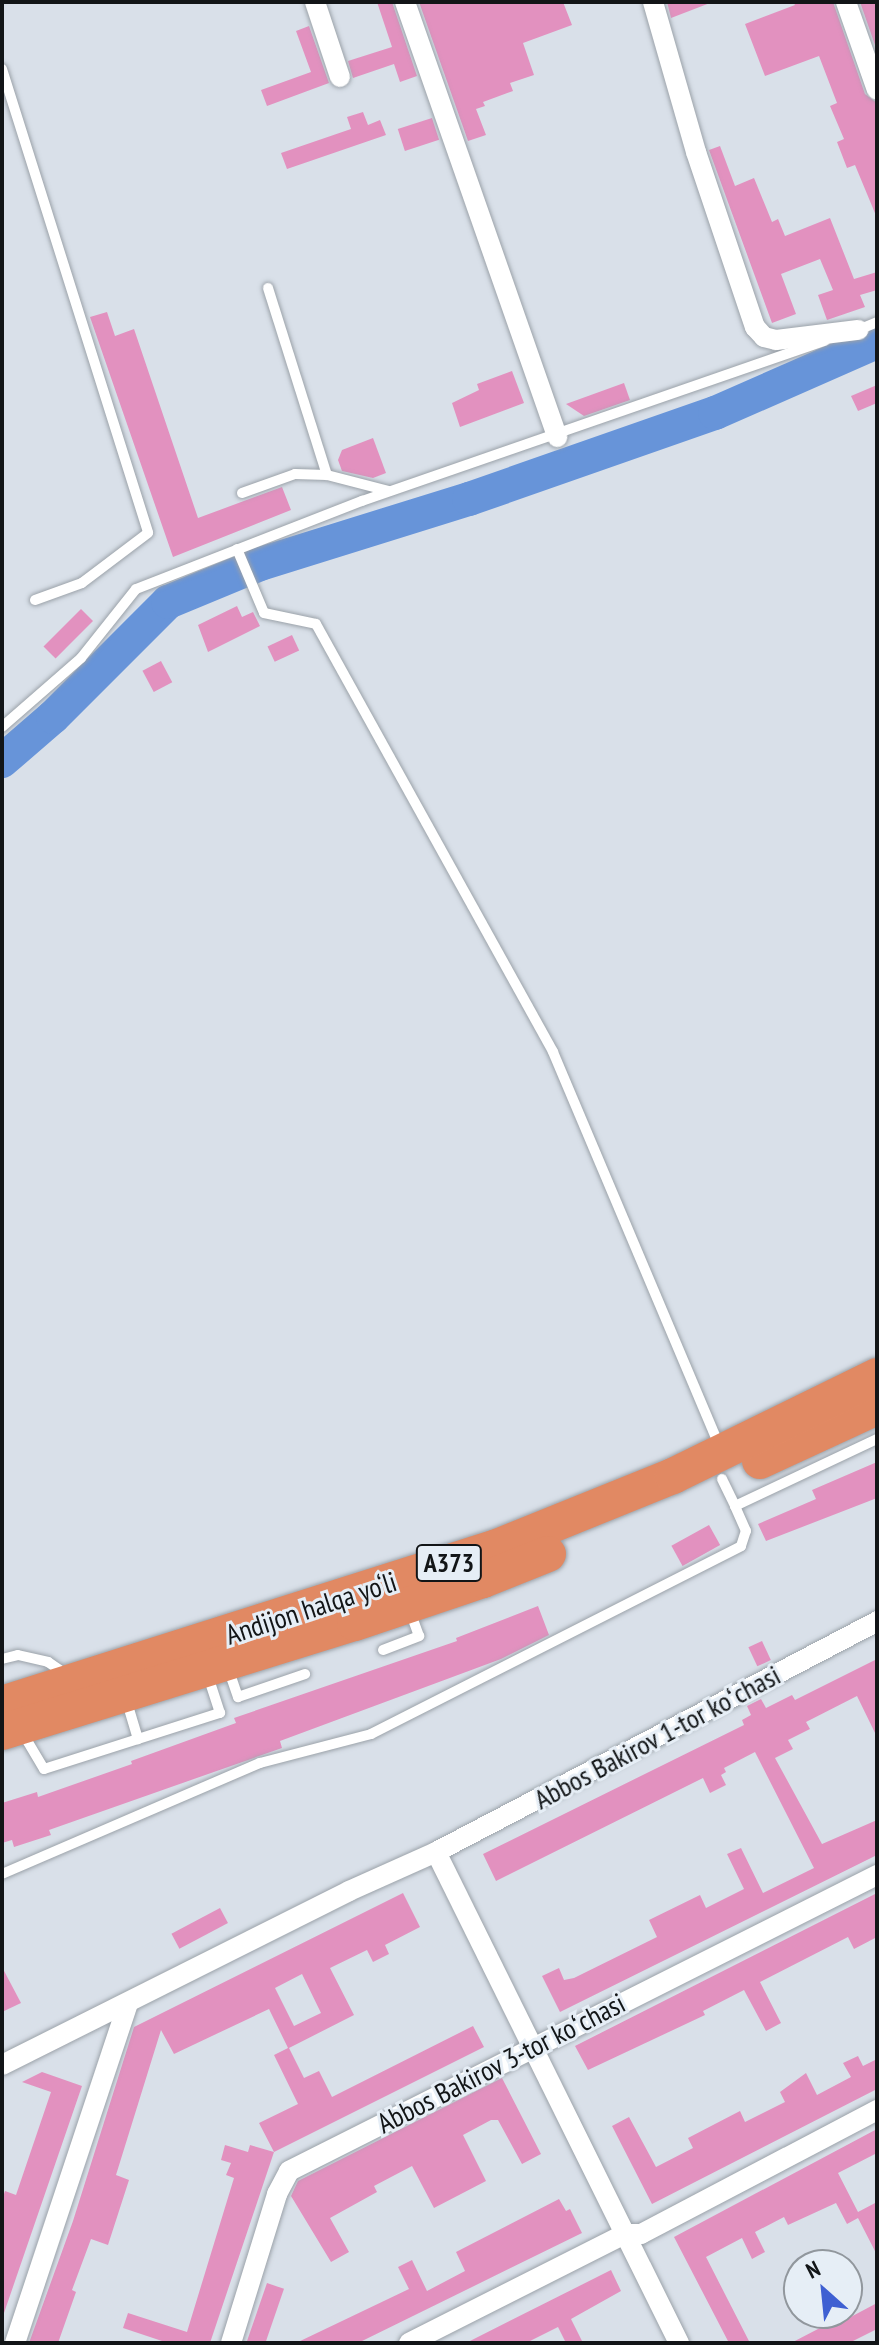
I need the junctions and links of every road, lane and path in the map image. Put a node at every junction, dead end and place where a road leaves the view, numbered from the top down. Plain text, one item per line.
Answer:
1 (315, 2) edge
2 (405, 2) edge
3 (653, 2) edge
4 (846, 2) edge
5 (2, 69) edge
6 (340, 77) dead end
7 (877, 90) edge
8 (268, 288) dead end
9 (868, 326) edge
10 (557, 437) junction
11 (327, 475) junction
12 (391, 492) junction
13 (242, 493) dead end
14 (238, 553) junction
15 (35, 600) dead end
16 (2, 727) edge
17 (877, 1376) edge
18 (877, 1407) edge
19 (877, 1439) edge
20 (726, 1479) junction
21 (408, 1605) junction
22 (877, 1621) edge
23 (383, 1650) dead end
24 (2, 1659) edge
25 (216, 1666) junction
26 (305, 1674) dead end
27 (77, 1683) junction
28 (124, 1694) junction
29 (8, 1721) edge
30 (138, 1739) junction
31 (436, 1852) junction
32 (2, 1874) edge
33 (877, 1875) edge
34 (128, 2003) junction
35 (533, 2048) junction
36 (2, 2065) edge
37 (877, 2110) edge
38 (625, 2234) junction
39 (15, 2343) edge
40 (231, 2343) edge
41 (409, 2343) edge
42 (679, 2343) edge

1 - 6 street
2 - 10 street
3 - 9 street
4 - 7 street
5 - 15 lane
8 - 11 lane
9 - 10 lane
10 - 12 lane
11 - 12 lane
11 - 13 lane
12 - 14 lane
14 - 16 lane
14 - 20 lane
17 - 20 highway, Andijon halqa yo‘li / A373
18 - 20 highway, Andijon halqa yo‘li / A373
19 - 20 lane
20 - 21 highway, Andijon halqa yo‘li / A373
20 - 27 highway, Andijon halqa yo‘li / A373
20 - 32 lane
21 - 23 lane
21 - 25 highway, Andijon halqa yo‘li / A373
22 - 31 street, Abbos Bakirov 1-tor koʻchasi
24 - 27 lane
25 - 26 lane
25 - 28 highway, Andijon halqa yo‘li / A373
25 - 30 lane
27 - 29 highway, Andijon halqa yo‘li / A373
28 - 29 highway, Andijon halqa yo‘li / A373
28 - 30 lane
29 - 30 lane
31 - 34 street, Abbos Bakirov 1-tor koʻchasi
31 - 35 street
33 - 35 street, Abbos Bakirov 3-tor koʻchasi
34 - 36 street, Abbos Bakirov 1-tor koʻchasi
34 - 39 street
35 - 38 street
35 - 40 street, Abbos Bakirov 3-tor koʻchasi
37 - 38 street
38 - 41 street
38 - 42 street

